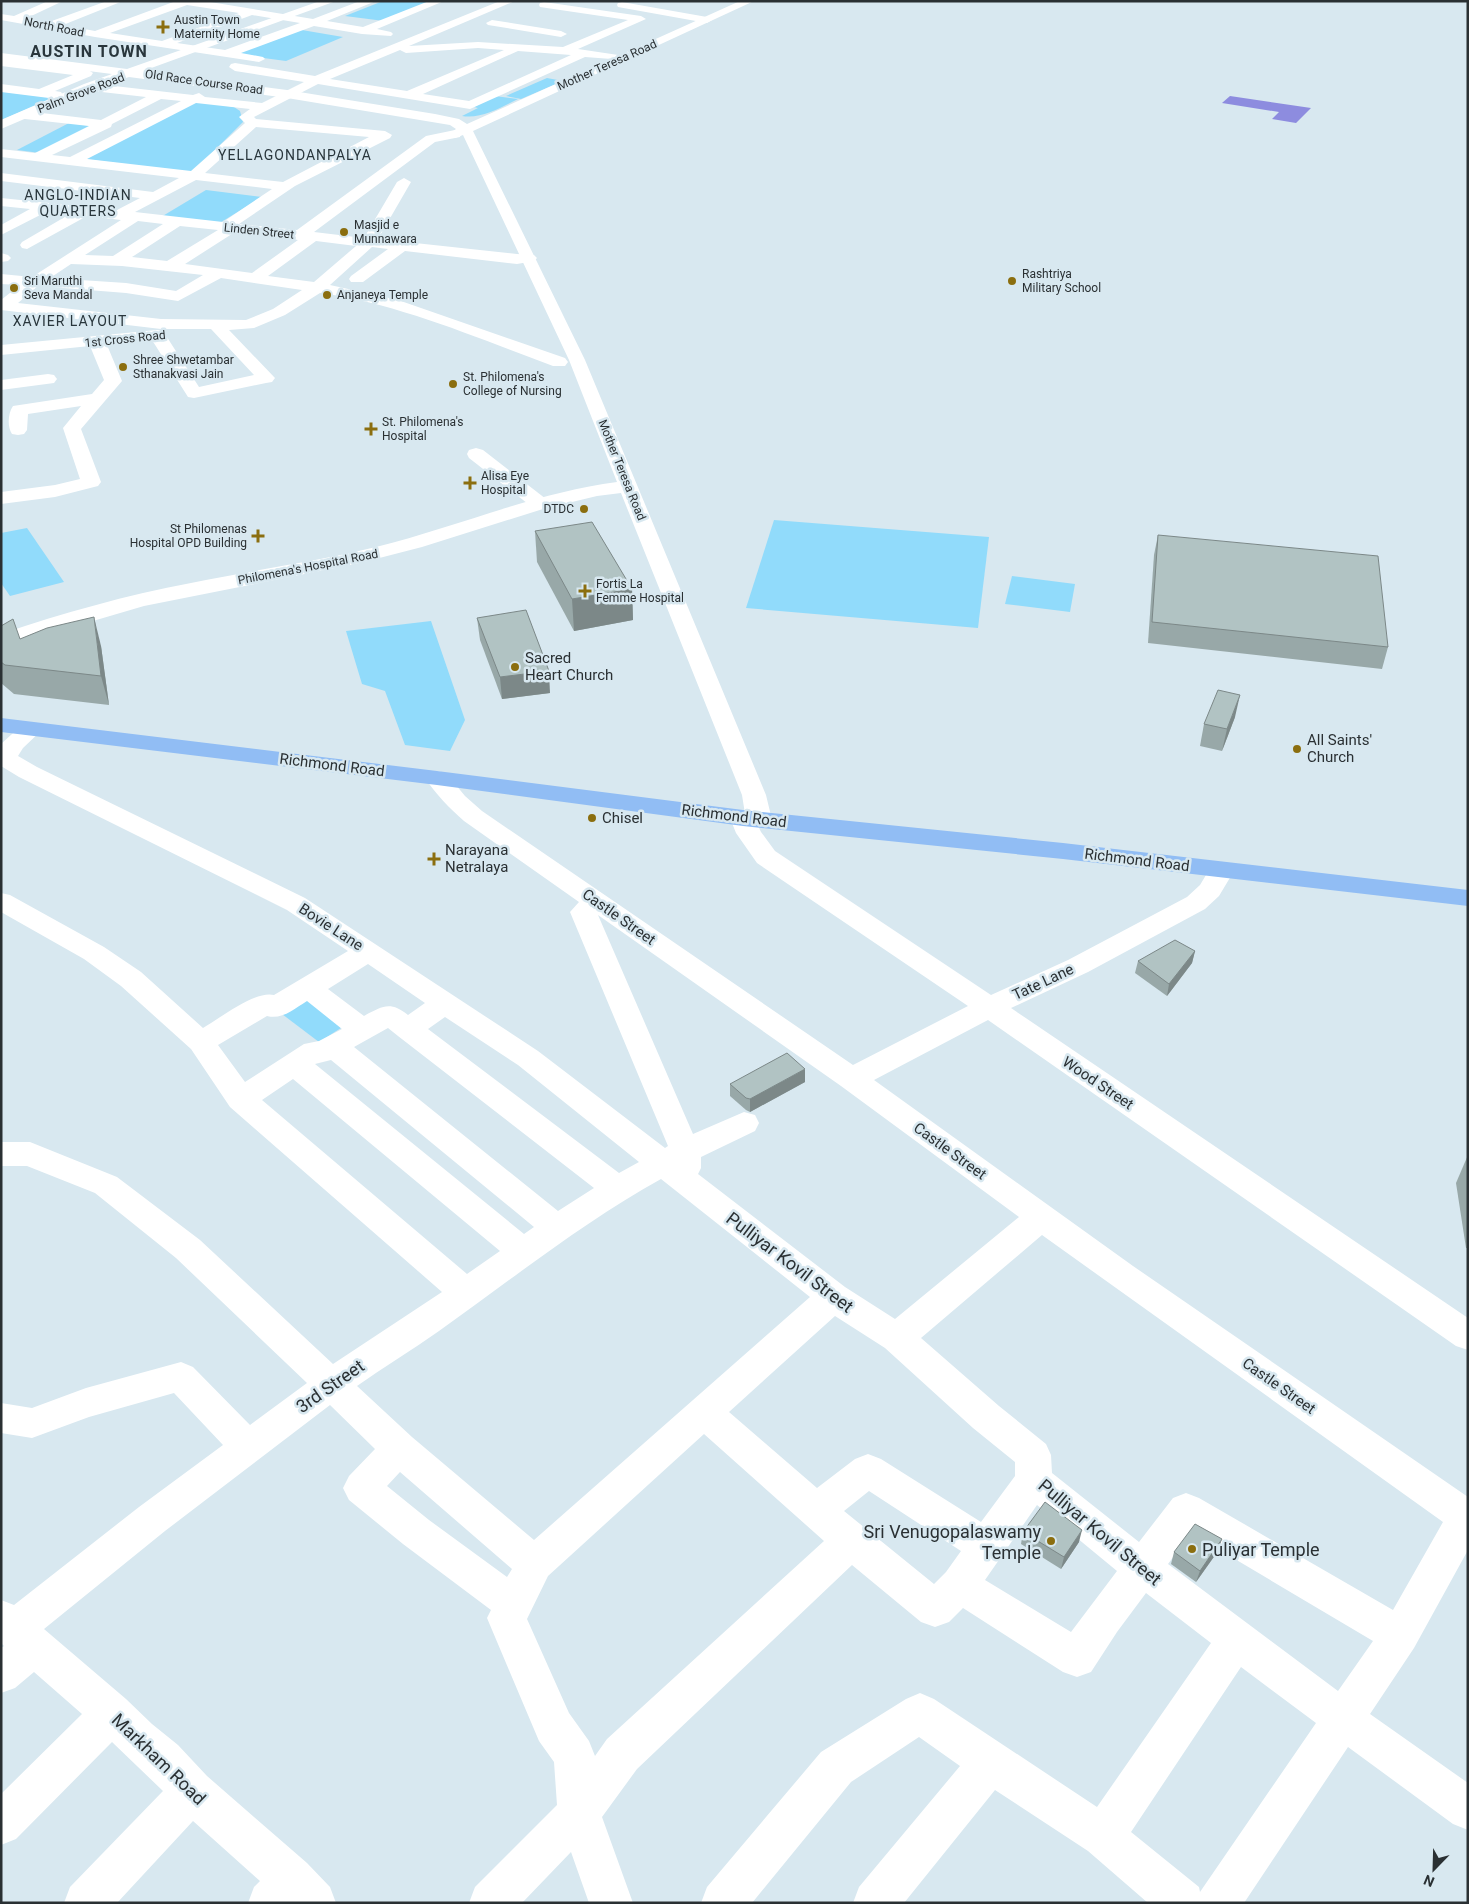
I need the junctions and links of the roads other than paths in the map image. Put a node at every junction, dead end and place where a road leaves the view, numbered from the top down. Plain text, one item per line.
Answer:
1 (58, 1) edge
2 (185, 1) edge
3 (331, 1) edge
4 (371, 1) edge
5 (439, 1) edge
6 (510, 1) edge
7 (749, 1) edge
8 (113, 2) edge
9 (609, 2) dead end
10 (544, 5) dead end
11 (251, 7) edge
12 (164, 10) junction
13 (667, 13) junction
14 (334, 15) junction
15 (1, 17) edge
16 (284, 18) junction
17 (16, 19) junction
18 (641, 19) junction
19 (230, 20) junction
20 (707, 20) junction
21 (98, 21) dead end
22 (312, 22) junction
23 (597, 25) dead end
24 (48, 26) junction
25 (385, 28) junction
26 (440, 28) junction
27 (616, 28) junction
28 (71, 30) junction
29 (95, 34) junction
30 (590, 39) junction
31 (162, 44) junction
32 (495, 46) junction
33 (519, 47) junction
34 (563, 49) junction
35 (195, 50) junction
36 (393, 50) junction
37 (584, 53) junction
38 (227, 54) junction
39 (621, 58) junction
40 (453, 59) dead end
41 (2, 61) edge
42 (527, 61) dead end
43 (281, 62) dead end
44 (411, 62) dead end
45 (482, 63) junction
46 (235, 67) dead end
47 (46, 68) junction
48 (134, 73) junction
49 (317, 74) junction
50 (378, 76) dead end
51 (404, 81) dead end
52 (225, 85) junction
53 (353, 86) junction
54 (1, 87) edge
55 (88, 87) junction
56 (382, 91) junction
57 (128, 92) junction
58 (456, 92) dead end
59 (40, 93) junction
60 (287, 94) junction
61 (160, 95) junction
62 (409, 95) junction
63 (67, 97) junction
64 (197, 98) junction
65 (438, 100) junction
66 (262, 107) junction
67 (25, 115) junction
68 (71, 120) junction
69 (253, 122) junction
70 (105, 124) junction
71 (1, 125) edge
72 (140, 128) junction
73 (460, 131) junction
74 (47, 132) dead end
75 (412, 137) dead end
76 (431, 139) junction
77 (23, 145) dead end
78 (4, 153) edge
79 (408, 154) junction
80 (427, 156) dead end
81 (37, 157) junction
82 (73, 161) junction
83 (193, 176) junction
84 (1, 177) edge
85 (404, 182) dead end
86 (285, 186) junction
87 (154, 196) junction
88 (4, 203) edge
89 (44, 207) junction
90 (336, 209) junction
91 (85, 211) junction
92 (386, 213) junction
93 (119, 215) junction
94 (134, 217) junction
95 (268, 220) dead end
96 (177, 222) junction
97 (229, 228) junction
98 (1, 231) edge
99 (253, 231) junction
100 (306, 236) junction
101 (368, 243) junction
102 (27, 245) dead end
103 (402, 246) junction
104 (523, 258) junction
105 (68, 259) junction
106 (116, 261) junction
107 (175, 266) junction
108 (219, 273) junction
109 (255, 278) junction
110 (1, 279) edge
111 (357, 279) dead end
112 (34, 282) junction
113 (319, 286) junction
114 (138, 290) junction
115 (161, 293) junction
116 (3, 306) edge
117 (30, 310) junction
118 (114, 319) junction
119 (16, 321) dead end
120 (248, 325) junction
121 (219, 329) junction
122 (157, 336) junction
123 (97, 342) junction
124 (1, 350) edge
125 (559, 362) junction
126 (566, 378) dead end
127 (48, 380) dead end
128 (1, 385) edge
129 (96, 399) junction
130 (582, 413) dead end
131 (18, 430) dead end
132 (476, 454) dead end
133 (621, 487) junction
134 (1, 498) edge
135 (539, 503) junction
136 (1, 641) edge
137 (1, 725) edge
138 (31, 729) junction
139 (3, 759) edge
140 (437, 778) junction
141 (751, 819) junction
142 (1221, 871) junction
143 (1468, 898) edge
144 (598, 901) junction
145 (2, 902) edge
146 (368, 952) junction
147 (308, 988) junction
148 (445, 1003) junction
149 (988, 1007) junction
150 (408, 1028) junction
151 (362, 1030) junction
152 (201, 1042) junction
153 (333, 1046) junction
154 (295, 1064) junction
155 (852, 1079) junction
156 (241, 1099) junction
157 (744, 1123) dead end
158 (1, 1154) edge
159 (677, 1166) junction
160 (617, 1189) junction
161 (1041, 1217) junction
162 (557, 1228) junction
163 (523, 1252) junction
164 (466, 1293) junction
165 (832, 1297) junction
166 (1468, 1336) edge
167 (897, 1338) junction
168 (330, 1385) junction
169 (704, 1412) junction
170 (1, 1418) edge
171 (247, 1446) junction
172 (399, 1448) junction
173 (1034, 1480) junction
174 (816, 1511) junction
175 (1467, 1518) edge
176 (851, 1541) junction
177 (986, 1546) junction
178 (534, 1564) junction
179 (1140, 1567) junction
180 (960, 1585) junction
181 (513, 1604) junction
182 (16, 1631) edge
183 (1400, 1635) junction
184 (1236, 1640) junction
185 (1, 1674) edge
186 (112, 1714) junction
187 (1343, 1719) junction
188 (990, 1762) junction
189 (192, 1791) junction
190 (1468, 1809) edge
191 (579, 1814) junction
192 (1, 1824) edge
193 (1104, 1836) junction
194 (292, 1895) edge
195 (86, 1903) edge
196 (491, 1903) edge
197 (610, 1903) edge
198 (723, 1903) edge
199 (874, 1903) edge
200 (1183, 1903) edge
201 (1218, 1903) edge

1 - 17 street
2 - 11 street
2 - 12 street
3 - 16 street, Palm Grove Road
4 - 14 street
5 - 25 street
6 - 26 street
7 - 20 street, Mother Teresa Road
8 - 24 street
9 - 13 street
10 - 18 street
11 - 16 street
11 - 19 street
12 - 19 street
12 - 29 street
13 - 18 street
13 - 20 street
14 - 22 street
14 - 25 street
15 - 17 street, North Road
16 - 22 street
16 - 35 street, Palm Grove Road
17 - 24 street, North Road
18 - 27 street
19 - 31 street
20 - 39 street, Mother Teresa Road
21 - 28 street
22 - 25 street
22 - 38 street
23 - 27 street
24 - 28 street, North Road
25 - 26 street
25 - 36 street
26 - 36 street
27 - 30 street
28 - 29 street, North Road
29 - 31 street, North Road
30 - 34 street
30 - 34 street
31 - 35 street, North Road
32 - 33 street
32 - 36 street
32 - 45 street
33 - 34 street
33 - 45 street
34 - 37 street
34 - 42 street
35 - 38 street, North Road
35 - 48 street, Palm Grove Road
36 - 49 street
37 - 39 street
37 - 65 street
38 - 43 street, North Road
39 - 73 street, Mother Teresa Road
40 - 44 street
41 - 47 street
41 - 48 street, Old Race Course Road
45 - 62 street
46 - 49 street
47 - 54 street
47 - 59 street
48 - 52 street, Old Race Course Road
48 - 55 street, Palm Grove Road
49 - 53 street
49 - 60 street
50 - 53 street
51 - 56 street
52 - 60 street, Old Race Course Road
52 - 64 street
53 - 56 street
54 - 59 street
55 - 57 street
55 - 63 street, Palm Grove Road
56 - 62 street
57 - 61 street
57 - 68 street
58 - 65 street
59 - 63 street
60 - 66 street
60 - 73 street, Old Race Course Road
61 - 64 street
61 - 70 street
62 - 65 street
63 - 67 street, Palm Grove Road
64 - 66 street
64 - 72 street
66 - 69 street
67 - 68 street
67 - 71 street, Palm Grove Road
68 - 70 street
68 - 74 street
69 - 83 street
69 - 86 street
70 - 72 street
70 - 81 street
72 - 82 street
73 - 76 street
73 - 104 street, Mother Teresa Road
75 - 76 street
76 - 79 street
77 - 78 street
78 - 81 street
79 - 80 street
79 - 90 street
81 - 82 street
82 - 83 street
83 - 86 street
83 - 87 street
84 - 87 street
85 - 92 street
86 - 97 street
87 - 93 street
88 - 89 street, Linden Street
89 - 91 street, Linden Street
89 - 98 street
90 - 92 street
90 - 100 street
91 - 93 street, Linden Street
91 - 102 street
92 - 101 street
93 - 94 street, Linden Street
94 - 96 street, Linden Street
94 - 105 street
95 - 99 street
96 - 97 street, Linden Street
96 - 106 street
97 - 99 street, Linden Street
97 - 107 street
99 - 100 street, Linden Street
100 - 101 street, Linden Street
100 - 109 street
101 - 103 street, Linden Street
101 - 113 street
103 - 104 street, Linden Street
103 - 111 street
104 - 125 street, Mother Teresa Road
104 - 133 street, Mother Teresa Road
105 - 106 street
105 - 112 street
106 - 107 street
107 - 108 street
107 - 114 street
108 - 109 street
108 - 115 street
109 - 113 street
110 - 112 street
112 - 114 street
112 - 116 street
113 - 120 street
113 - 125 street
114 - 115 street
115 - 118 street
116 - 117 street
117 - 118 street
117 - 119 street
118 - 120 street
120 - 121 street, 1st Cross Road
121 - 122 street, 1st Cross Road
121 - 122 street
122 - 123 street, 1st Cross Road
123 - 124 street, 1st Cross Road
123 - 129 street
125 - 126 street, Mother Teresa Road
127 - 128 street
129 - 131 street
129 - 134 street
130 - 133 street, Mother Teresa Road
132 - 135 street
133 - 135 street, Philomena's Hospital Road
133 - 141 street, Mother Teresa Road
135 - 136 street, Philomena's Hospital Road
137 - 138 main road, Richmond Road
138 - 139 street, Bovie Lane
138 - 140 main road, Richmond Road
139 - 146 street, Bovie Lane
140 - 141 main road, Richmond Road
140 - 144 street, Castle Street
141 - 142 main road, Richmond Road
141 - 149 street, Wood Street
142 - 143 main road, Richmond Road
142 - 149 street, Tate Lane
144 - 155 street, Castle Street
144 - 159 street
145 - 152 street
146 - 147 street
146 - 148 street, Bovie Lane
147 - 151 street
147 - 152 street
148 - 150 street
148 - 159 street, Bovie Lane
149 - 155 street, Tate Lane
149 - 166 street, Wood Street
150 - 151 street
150 - 160 street
151 - 153 street
152 - 156 street
153 - 154 street
153 - 162 street
154 - 156 street
154 - 163 street
155 - 161 street, Castle Street
156 - 164 street
157 - 159 street, 3rd Street
158 - 168 street
159 - 160 street, 3rd Street
159 - 165 street, Pulliyar Kovil Street
160 - 162 street, 3rd Street
161 - 167 street
161 - 175 street, Castle Street
162 - 163 street, 3rd Street
163 - 164 street, 3rd Street
164 - 168 street, 3rd Street
165 - 167 street, Pulliyar Kovil Street
165 - 169 street
167 - 173 street, Pulliyar Kovil Street
168 - 171 street, 3rd Street
168 - 172 street
169 - 174 street
169 - 178 street
170 - 171 street
171 - 182 street, 3rd Street
172 - 178 street
172 - 181 street
173 - 177 street
173 - 179 street, Pulliyar Kovil Street
174 - 176 street
174 - 177 street
175 - 183 street
176 - 180 street
176 - 191 street
177 - 180 street
178 - 181 street
179 - 180 street
179 - 183 street
179 - 184 street, Pulliyar Kovil Street
181 - 191 street
182 - 185 street, 3rd Street
182 - 186 street, Markham Road
183 - 187 street
184 - 187 street, Pulliyar Kovil Street
184 - 193 street
186 - 189 street, Markham Road
186 - 192 street
187 - 190 street, Pulliyar Kovil Street
187 - 201 street
188 - 193 street
188 - 198 street
188 - 199 street
189 - 194 street, Markham Road
189 - 195 street
191 - 196 street
191 - 197 street
193 - 200 street

